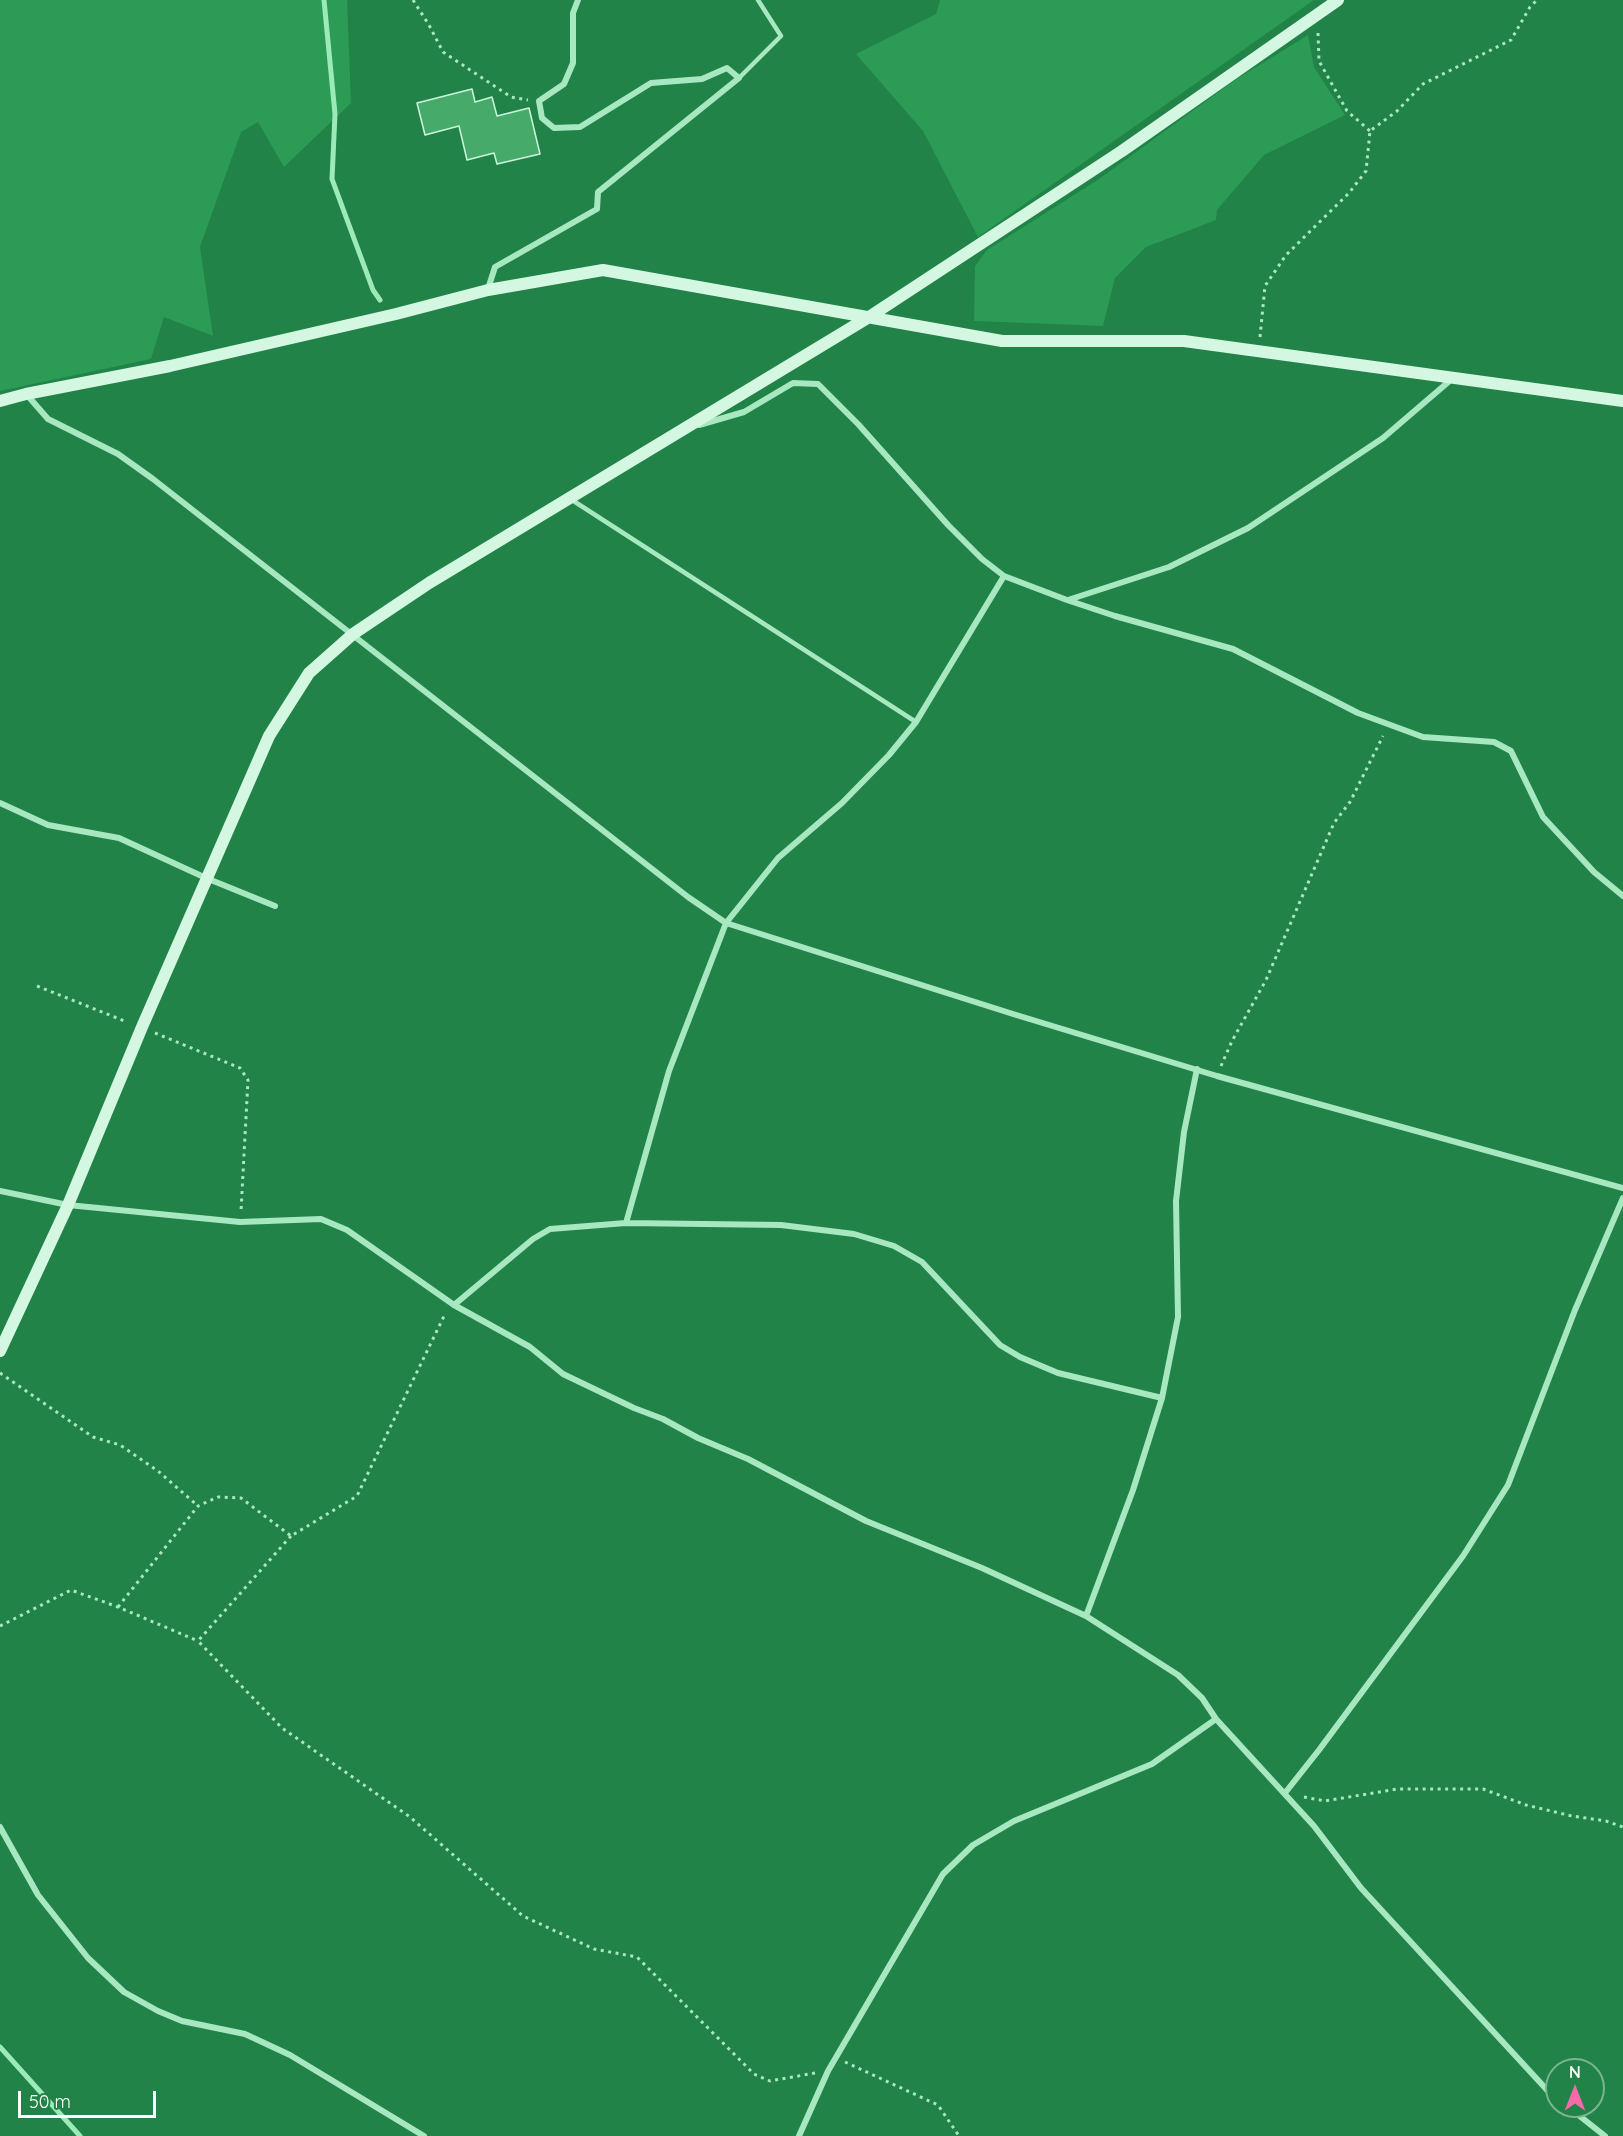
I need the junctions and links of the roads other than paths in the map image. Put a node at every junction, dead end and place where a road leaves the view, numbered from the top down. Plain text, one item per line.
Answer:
1 (578, 0) edge
2 (758, 0) edge
3 (1338, 0) edge
4 (739, 78) junction
5 (488, 290) junction
6 (869, 317) junction
7 (1455, 377) junction
8 (26, 394) junction
9 (0, 401) edge
10 (1623, 401) edge
11 (682, 430) junction
12 (570, 498) junction
13 (1004, 576) junction
14 (1067, 600) junction
15 (353, 633) junction
16 (916, 722) junction
17 (0, 803) edge
18 (206, 878) junction
19 (1623, 896) edge
20 (275, 906) dead end
21 (726, 923) junction
22 (1197, 1069) junction
23 (1623, 1188) edge
24 (0, 1191) edge
25 (1623, 1198) edge
26 (68, 1205) junction
27 (626, 1223) junction
28 (454, 1305) junction
29 (0, 1351) edge
30 (1162, 1398) junction
31 (1086, 1616) junction
32 (1216, 1719) junction
33 (1285, 1793) junction
34 (0, 1827) edge
35 (1545, 2088) edge
36 (1582, 2118) edge
37 (424, 2136) edge
38 (799, 2136) edge
39 (1605, 2136) edge

1 - 4 street
2 - 4 lane
3 - 6 street
4 - 5 street
5 - 6 street
5 - 8 street
6 - 7 street
6 - 11 street
7 - 10 street
7 - 14 street
8 - 9 street
8 - 15 street
11 - 12 street
11 - 13 street
12 - 15 street
12 - 16 lane
13 - 14 street
13 - 16 street
14 - 19 street
15 - 18 street
15 - 21 street
16 - 21 street
17 - 18 street
18 - 20 street
18 - 26 street
21 - 22 street
21 - 27 street
22 - 23 street
22 - 30 street
24 - 26 street
25 - 33 street
26 - 28 street
26 - 29 street
27 - 28 street
27 - 30 street
28 - 31 street
30 - 31 street
31 - 32 street
32 - 33 street
32 - 38 street
33 - 35 street
34 - 37 street
36 - 39 street

